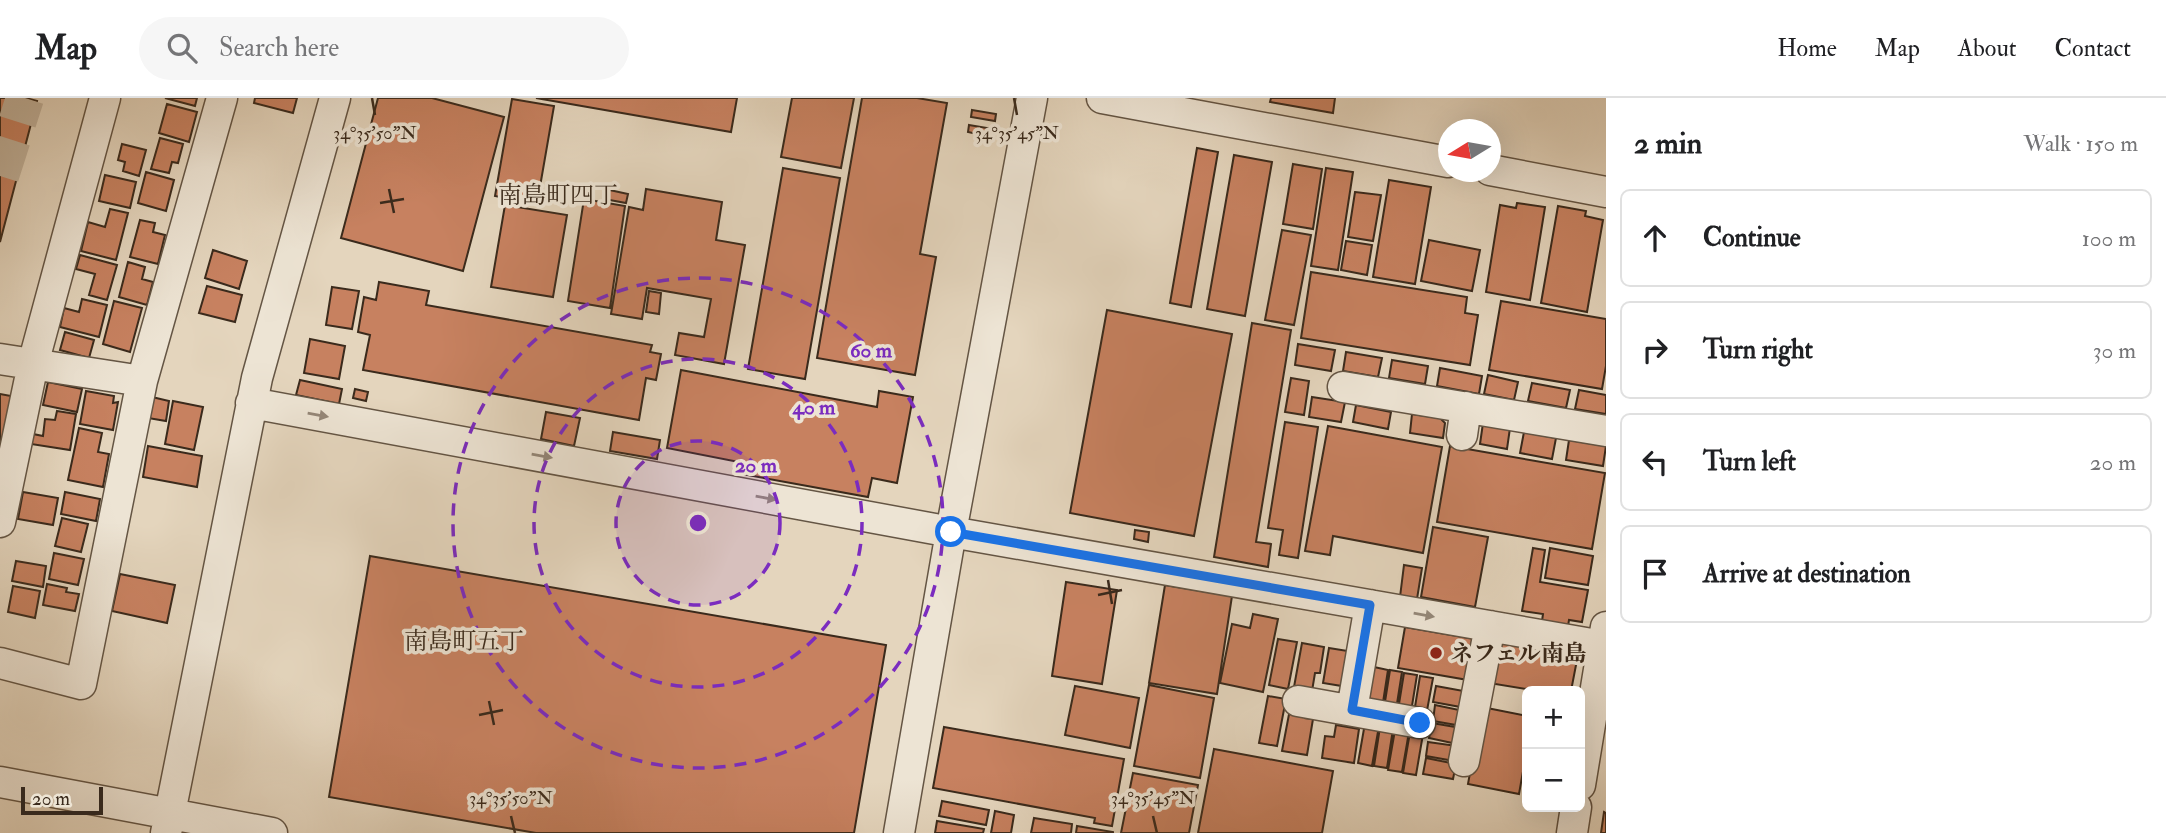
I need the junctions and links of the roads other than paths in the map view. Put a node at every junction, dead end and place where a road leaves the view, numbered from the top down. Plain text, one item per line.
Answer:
1 (105, 98) edge
2 (222, 98) edge
3 (335, 98) edge
4 (1032, 98) edge
5 (1102, 98) edge
6 (1438, 160) edge
7 (1501, 172) edge
8 (1606, 192) edge
9 (0, 359) edge
10 (33, 364) junction
11 (142, 381) junction
12 (1343, 387) dead end
13 (251, 403) junction
14 (1606, 431) edge
15 (0, 523) edge
16 (951, 532) junction
17 (1370, 605) junction
18 (1490, 626) junction
19 (1604, 636) edge
20 (0, 663) edge
21 (1298, 701) dead end
22 (1352, 710) junction
23 (1599, 717) edge
24 (1420, 723) dead end
25 (1464, 761) dead end
26 (1585, 767) edge
27 (0, 782) edge
28 (1575, 812) edge
29 (168, 823) edge
30 (272, 833) edge
31 (899, 833) edge
32 (1572, 833) edge

1 - 10 street
2 - 11 street
3 - 13 street
4 - 16 street
5 - 6 street
7 - 8 street
9 - 10 street
10 - 11 street
10 - 15 street
11 - 20 street
12 - 14 street
13 -> 16 street
13 - 29 street
16 - 17 street
16 - 31 street
17 -> 18 street
17 - 22 street
18 - 19 street
18 - 25 street
19 - 23 street
21 - 22 street
22 - 24 street
23 - 26 street
27 - 29 street
28 - 32 street
29 - 30 street

